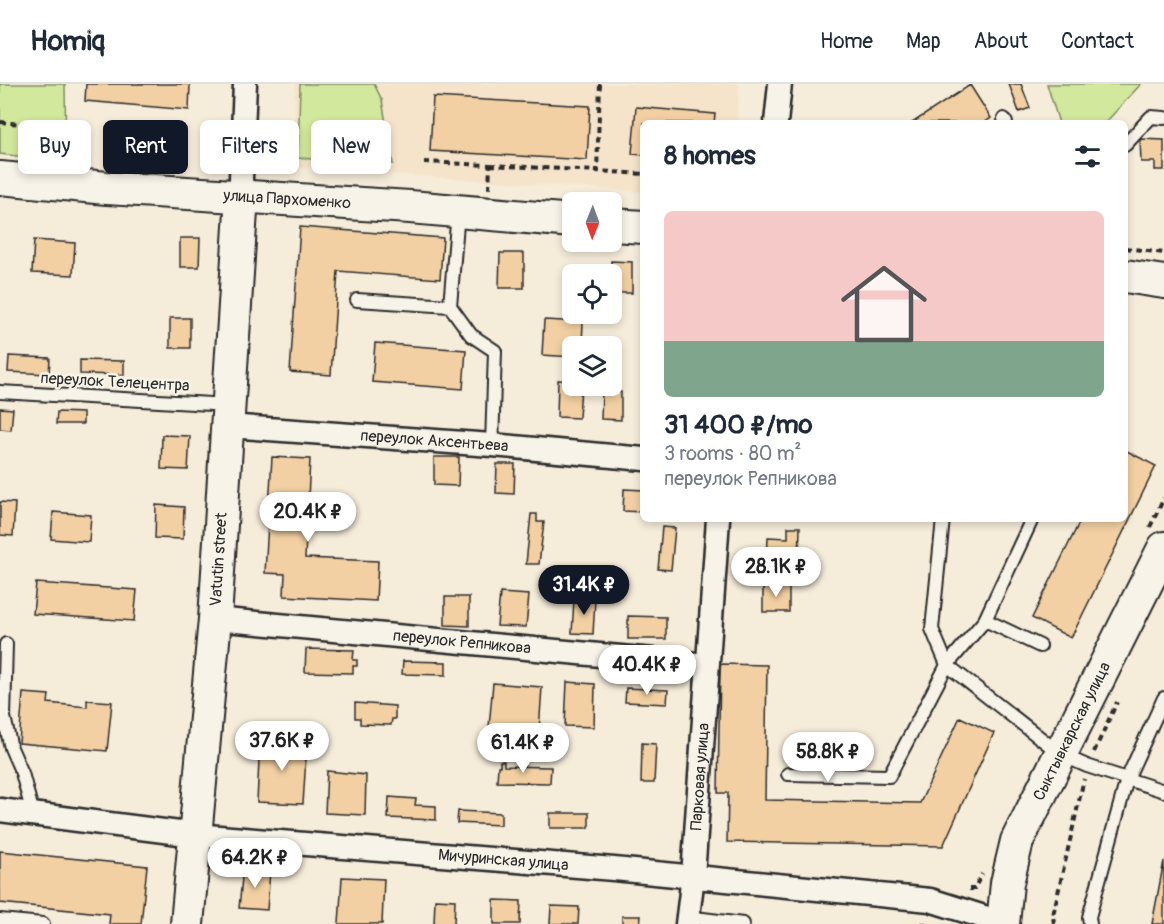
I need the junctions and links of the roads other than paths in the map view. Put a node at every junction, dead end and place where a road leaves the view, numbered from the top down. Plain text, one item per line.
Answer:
1 (245, 84) edge
2 (780, 84) edge
3 (1164, 118) edge
4 (776, 120) edge
5 (1128, 142) edge
6 (0, 178) edge
7 (242, 195) junction
8 (474, 212) junction
9 (562, 220) edge
10 (622, 226) edge
11 (640, 227) edge
12 (1128, 276) edge
13 (1164, 282) edge
14 (357, 300) dead end
15 (450, 306) junction
16 (0, 392) edge
17 (228, 415) junction
18 (492, 445) junction
19 (640, 459) edge
20 (718, 522) edge
21 (943, 522) edge
22 (1031, 522) edge
23 (1164, 548) edge
24 (215, 619) junction
25 (985, 620) junction
26 (6, 644) dead end
27 (1040, 646) dead end
28 (707, 665) junction
29 (948, 665) junction
30 (1164, 698) edge
31 (1062, 755) junction
32 (788, 774) dead end
33 (1126, 779) junction
34 (1164, 791) edge
35 (0, 810) edge
36 (33, 814) junction
37 (195, 835) junction
38 (693, 876) junction
39 (0, 920) edge
40 (687, 920) edge
41 (1003, 923) edge
42 (43, 924) edge
43 (187, 924) edge
44 (743, 924) edge
45 (1090, 924) edge

1 - 7 street
2 - 4 street
3 - 5 lane
6 - 7 main road, улица Пархоменко
7 - 8 main road, улица Пархоменко
7 - 17 main road, Vatutin street
8 - 9 main road, улица Пархоменко
8 - 15 lane
10 - 11 main road
12 - 13 main road
14 - 15 lane
15 - 18 lane
16 - 17 lane, переулок Телецентра
17 - 18 street, переулок Аксентьева
17 - 24 main road, Vatutin street
18 - 19 street, переулок Аксентьева
20 - 28 street, Парковая улица
21 - 29 lane
22 - 25 lane
23 - 31 main road, Сыктывкарская улица
24 - 28 street, переулок Репникова
24 - 37 main road, Vatutin street
25 - 27 lane
25 - 29 lane
26 - 36 lane
28 - 38 street, Парковая улица
29 - 31 lane
29 - 32 lane
30 - 33 lane
31 - 33 lane
31 - 41 main road, Сыктывкарская улица
33 - 34 lane
33 - 45 lane
35 - 36 street, Мичуринская улица
36 - 37 street, Мичуринская улица
37 - 38 street, Мичуринская улица
37 - 43 main road, Vatutin street
38 - 40 street, Парковая улица
38 - 41 street, Мичуринская улица
39 - 42 lane
40 - 44 lane

